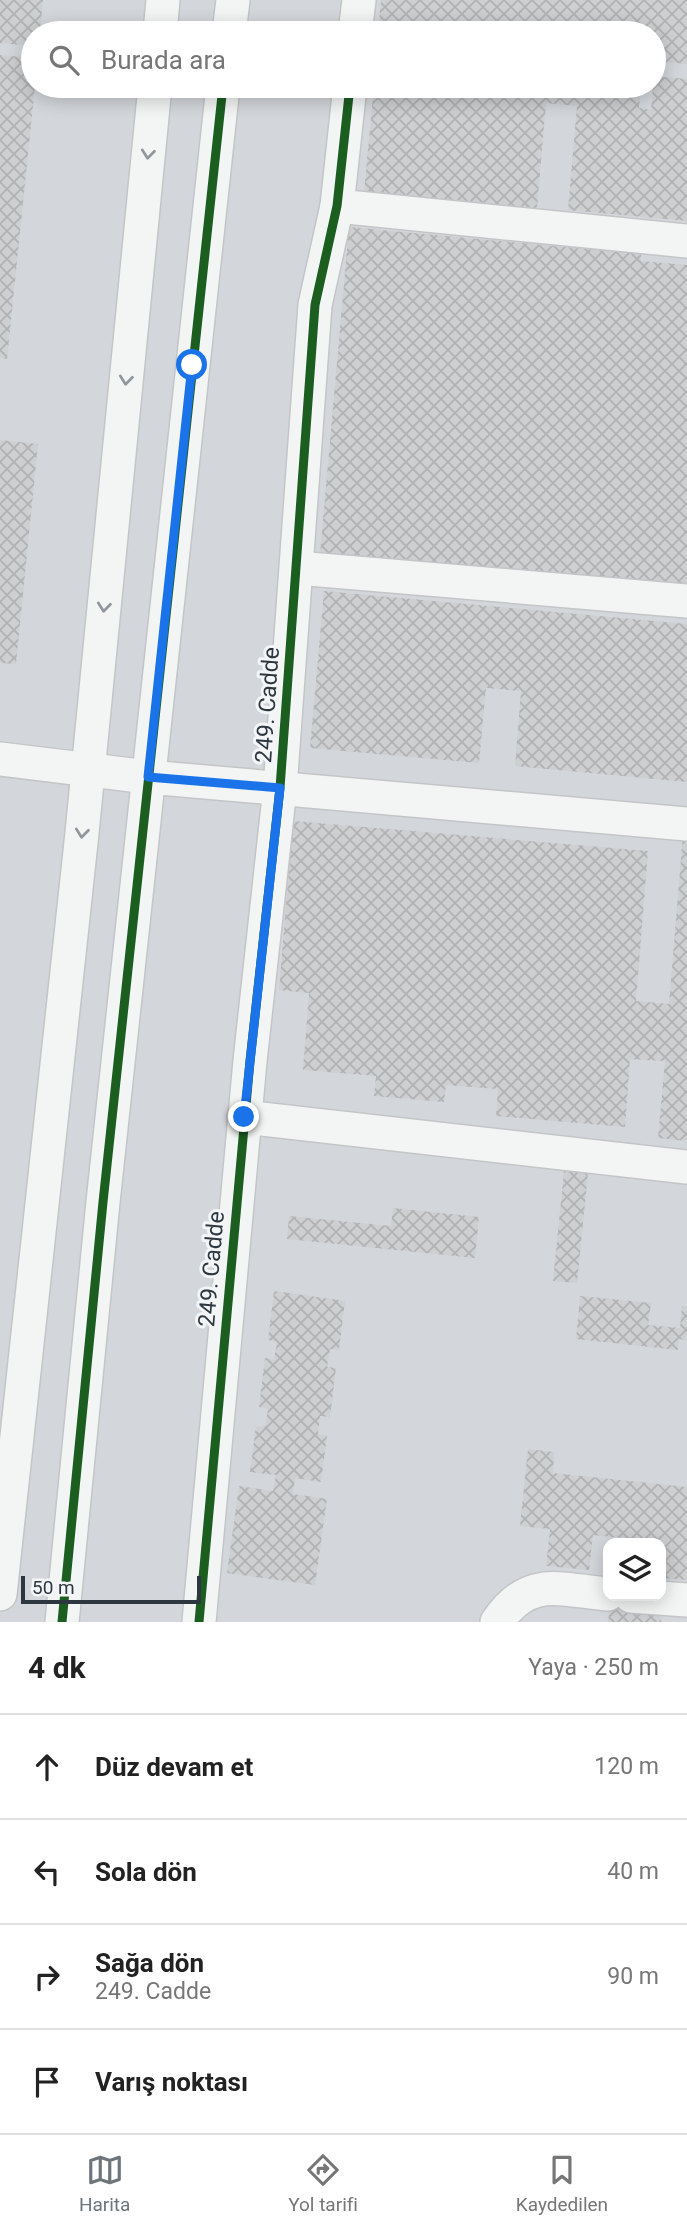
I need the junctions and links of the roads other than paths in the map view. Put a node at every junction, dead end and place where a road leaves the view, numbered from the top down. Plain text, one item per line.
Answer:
1 (163, 0) edge
2 (233, 0) edge
3 (359, 0) edge
4 (161, 21) edge
5 (230, 21) edge
6 (356, 21) edge
7 (154, 98) edge
8 (222, 98) edge
9 (349, 98) edge
10 (337, 206) junction
11 (687, 241) edge
12 (297, 568) junction
13 (687, 601) edge
14 (0, 759) edge
15 (88, 768) junction
16 (148, 777) junction
17 (280, 788) junction
18 (687, 824) edge
19 (244, 1117) junction
20 (687, 1167) edge
21 (0, 1594) edge
22 (603, 1594) edge
23 (666, 1598) edge
24 (687, 1600) edge
25 (62, 1622) edge
26 (199, 1622) edge
27 (497, 1622) edge

1 - 4 street
2 - 5 street
3 - 6 street
7 -> 15 street
8 - 16 street
9 - 10 street, 249. Cadde
10 - 11 street
10 - 12 street, 249. Cadde
12 - 13 street
12 - 17 street, 249. Cadde
14 - 15 street
15 - 16 street
15 -> 21 street
16 - 17 street
16 - 25 street
17 - 18 street
17 - 19 street, 249. Cadde
19 - 20 street
19 - 26 street, 249. Cadde
22 - 27 street
23 - 24 street

